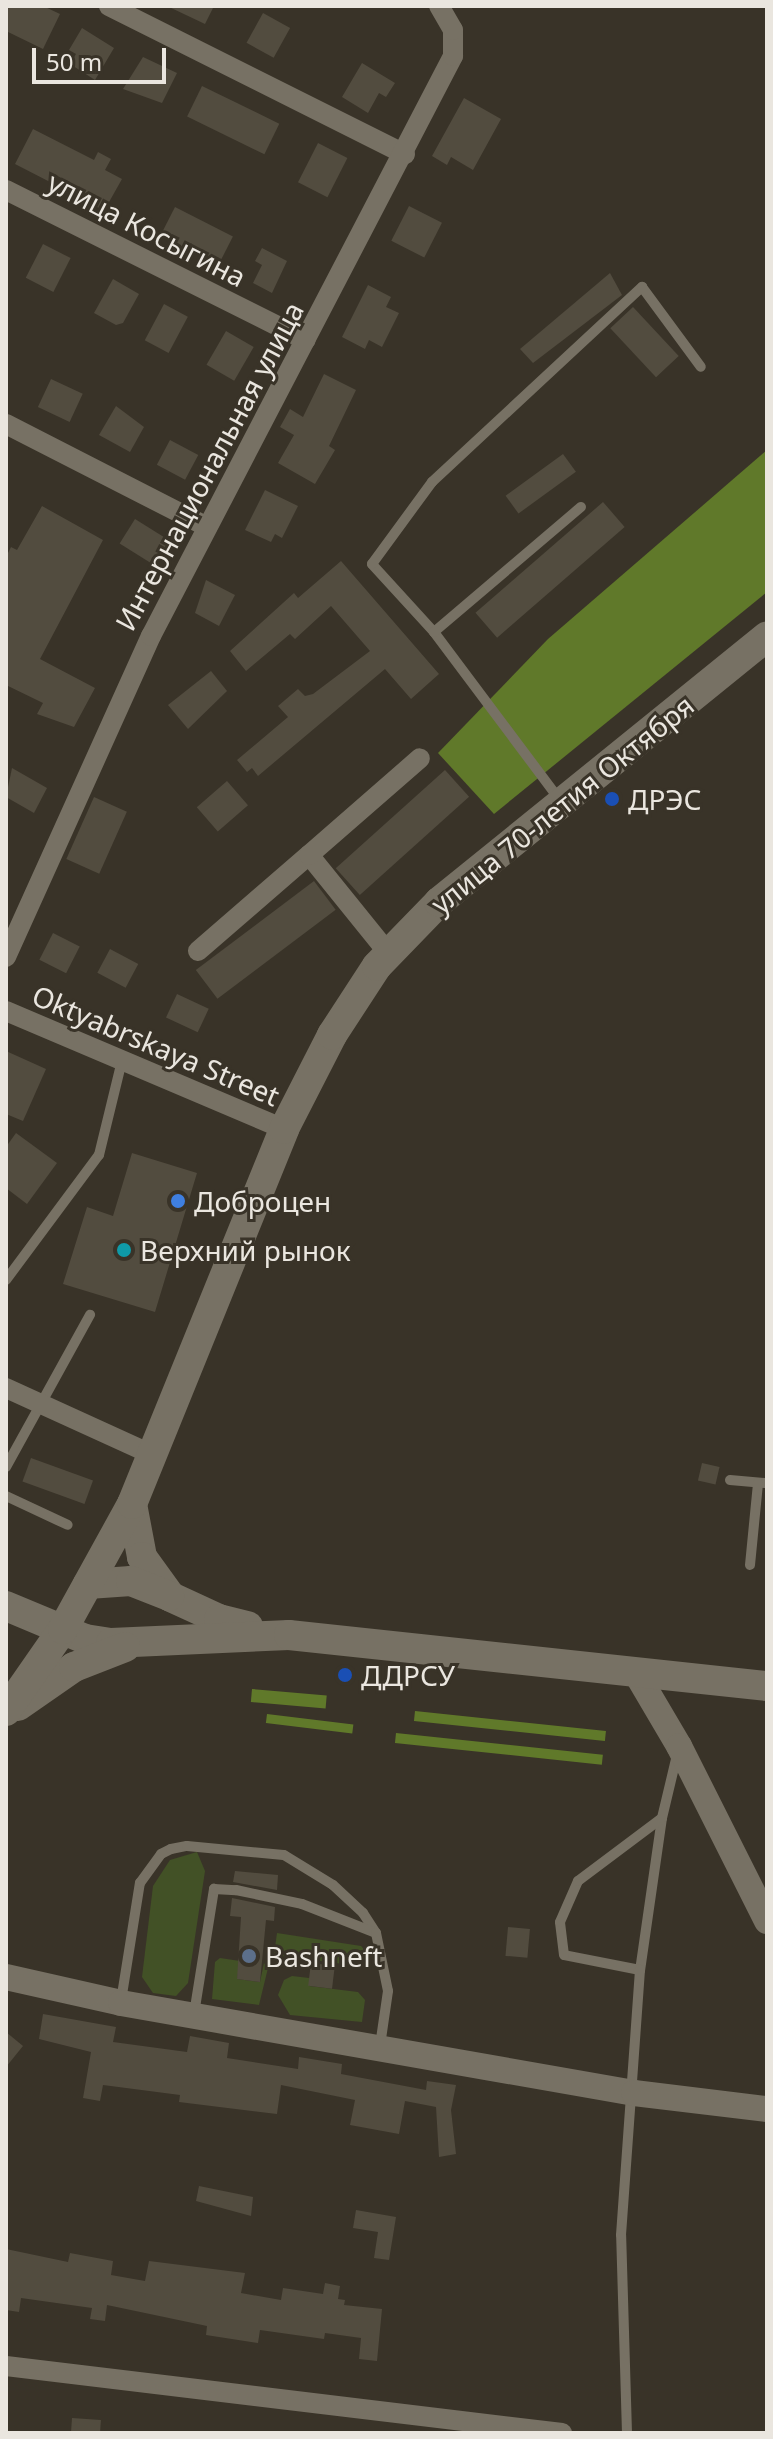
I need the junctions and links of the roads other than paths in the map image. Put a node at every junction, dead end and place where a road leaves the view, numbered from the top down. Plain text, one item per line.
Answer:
1 (109, 6) edge
2 (439, 6) edge
3 (405, 154) junction
4 (6, 190) edge
5 (306, 340) junction
6 (701, 367) dead end
7 (6, 424) edge
8 (581, 507) dead end
9 (207, 527) junction
10 (434, 632) junction
11 (767, 636) edge
12 (420, 758) dead end
13 (562, 804) junction
14 (309, 855) junction
15 (198, 951) dead end
16 (389, 954) junction
17 (6, 957) edge
18 (6, 1011) edge
19 (122, 1061) junction
20 (284, 1129) junction
21 (6, 1280) edge
22 (90, 1315) dead end
23 (6, 1388) edge
24 (39, 1400) junction
25 (155, 1456) junction
26 (6, 1467) edge
27 (730, 1480) dead end
28 (762, 1483) edge
29 (6, 1496) edge
30 (132, 1504) junction
31 (68, 1525) dead end
32 (750, 1565) dead end
33 (88, 1584) junction
34 (171, 1597) junction
35 (6, 1606) edge
36 (63, 1629) junction
37 (289, 1635) junction
38 (136, 1643) junction
39 (636, 1673) junction
40 (767, 1686) edge
41 (6, 1712) edge
42 (679, 1746) junction
43 (662, 1818) junction
44 (767, 1921) edge
45 (376, 1933) junction
46 (640, 1970) junction
47 (6, 1977) edge
48 (121, 2003) junction
49 (194, 2014) junction
50 (380, 2046) junction
51 (634, 2093) junction
52 (767, 2109) edge
53 (6, 2366) edge
54 (562, 2433) edge
55 (627, 2433) edge

1 - 3 street
2 - 3 street, Интернациональная улица
3 - 5 street, Интернациональная улица
4 - 5 street, улица Косыгина
5 - 9 street, Интернациональная улица
6 - 10 lane
7 - 9 street
8 - 10 lane
9 - 17 street, Интернациональная улица
10 - 13 lane
11 - 13 main road, улица 70-летия Октября
12 - 14 street
13 - 16 main road, улица 70-летия Октября
14 - 15 street
14 - 16 street
16 - 20 main road, улица 70-летия Октября
18 - 19 street, Oktyabrskaya Street
19 - 20 street, Oktyabrskaya Street
19 - 21 lane
20 - 25 main road, улица 70-летия Октября
22 - 24 lane
23 - 24 street
24 - 25 street
24 - 26 lane
25 - 30 main road, улица 70-летия Октября
27 - 28 lane
28 - 32 lane
29 - 31 lane
30 - 33 main road, улица 70-летия Октября
30 - 34 main road
33 - 34 main road
33 - 36 main road, улица 70-летия Октября
34 - 37 main road
35 - 36 main road
36 - 38 main road
36 - 41 main road, улица 70-летия Октября
37 - 38 main road
37 - 39 main road
38 - 41 main road
39 - 40 main road
39 - 42 street
42 - 43 lane
42 - 44 street
43 - 46 lane
43 - 46 lane
45 - 48 lane
45 - 49 lane
45 - 50 lane
46 - 51 lane
47 - 48 street
48 - 49 street
49 - 50 street
50 - 51 street
51 - 52 street
51 - 55 lane
53 - 54 street

